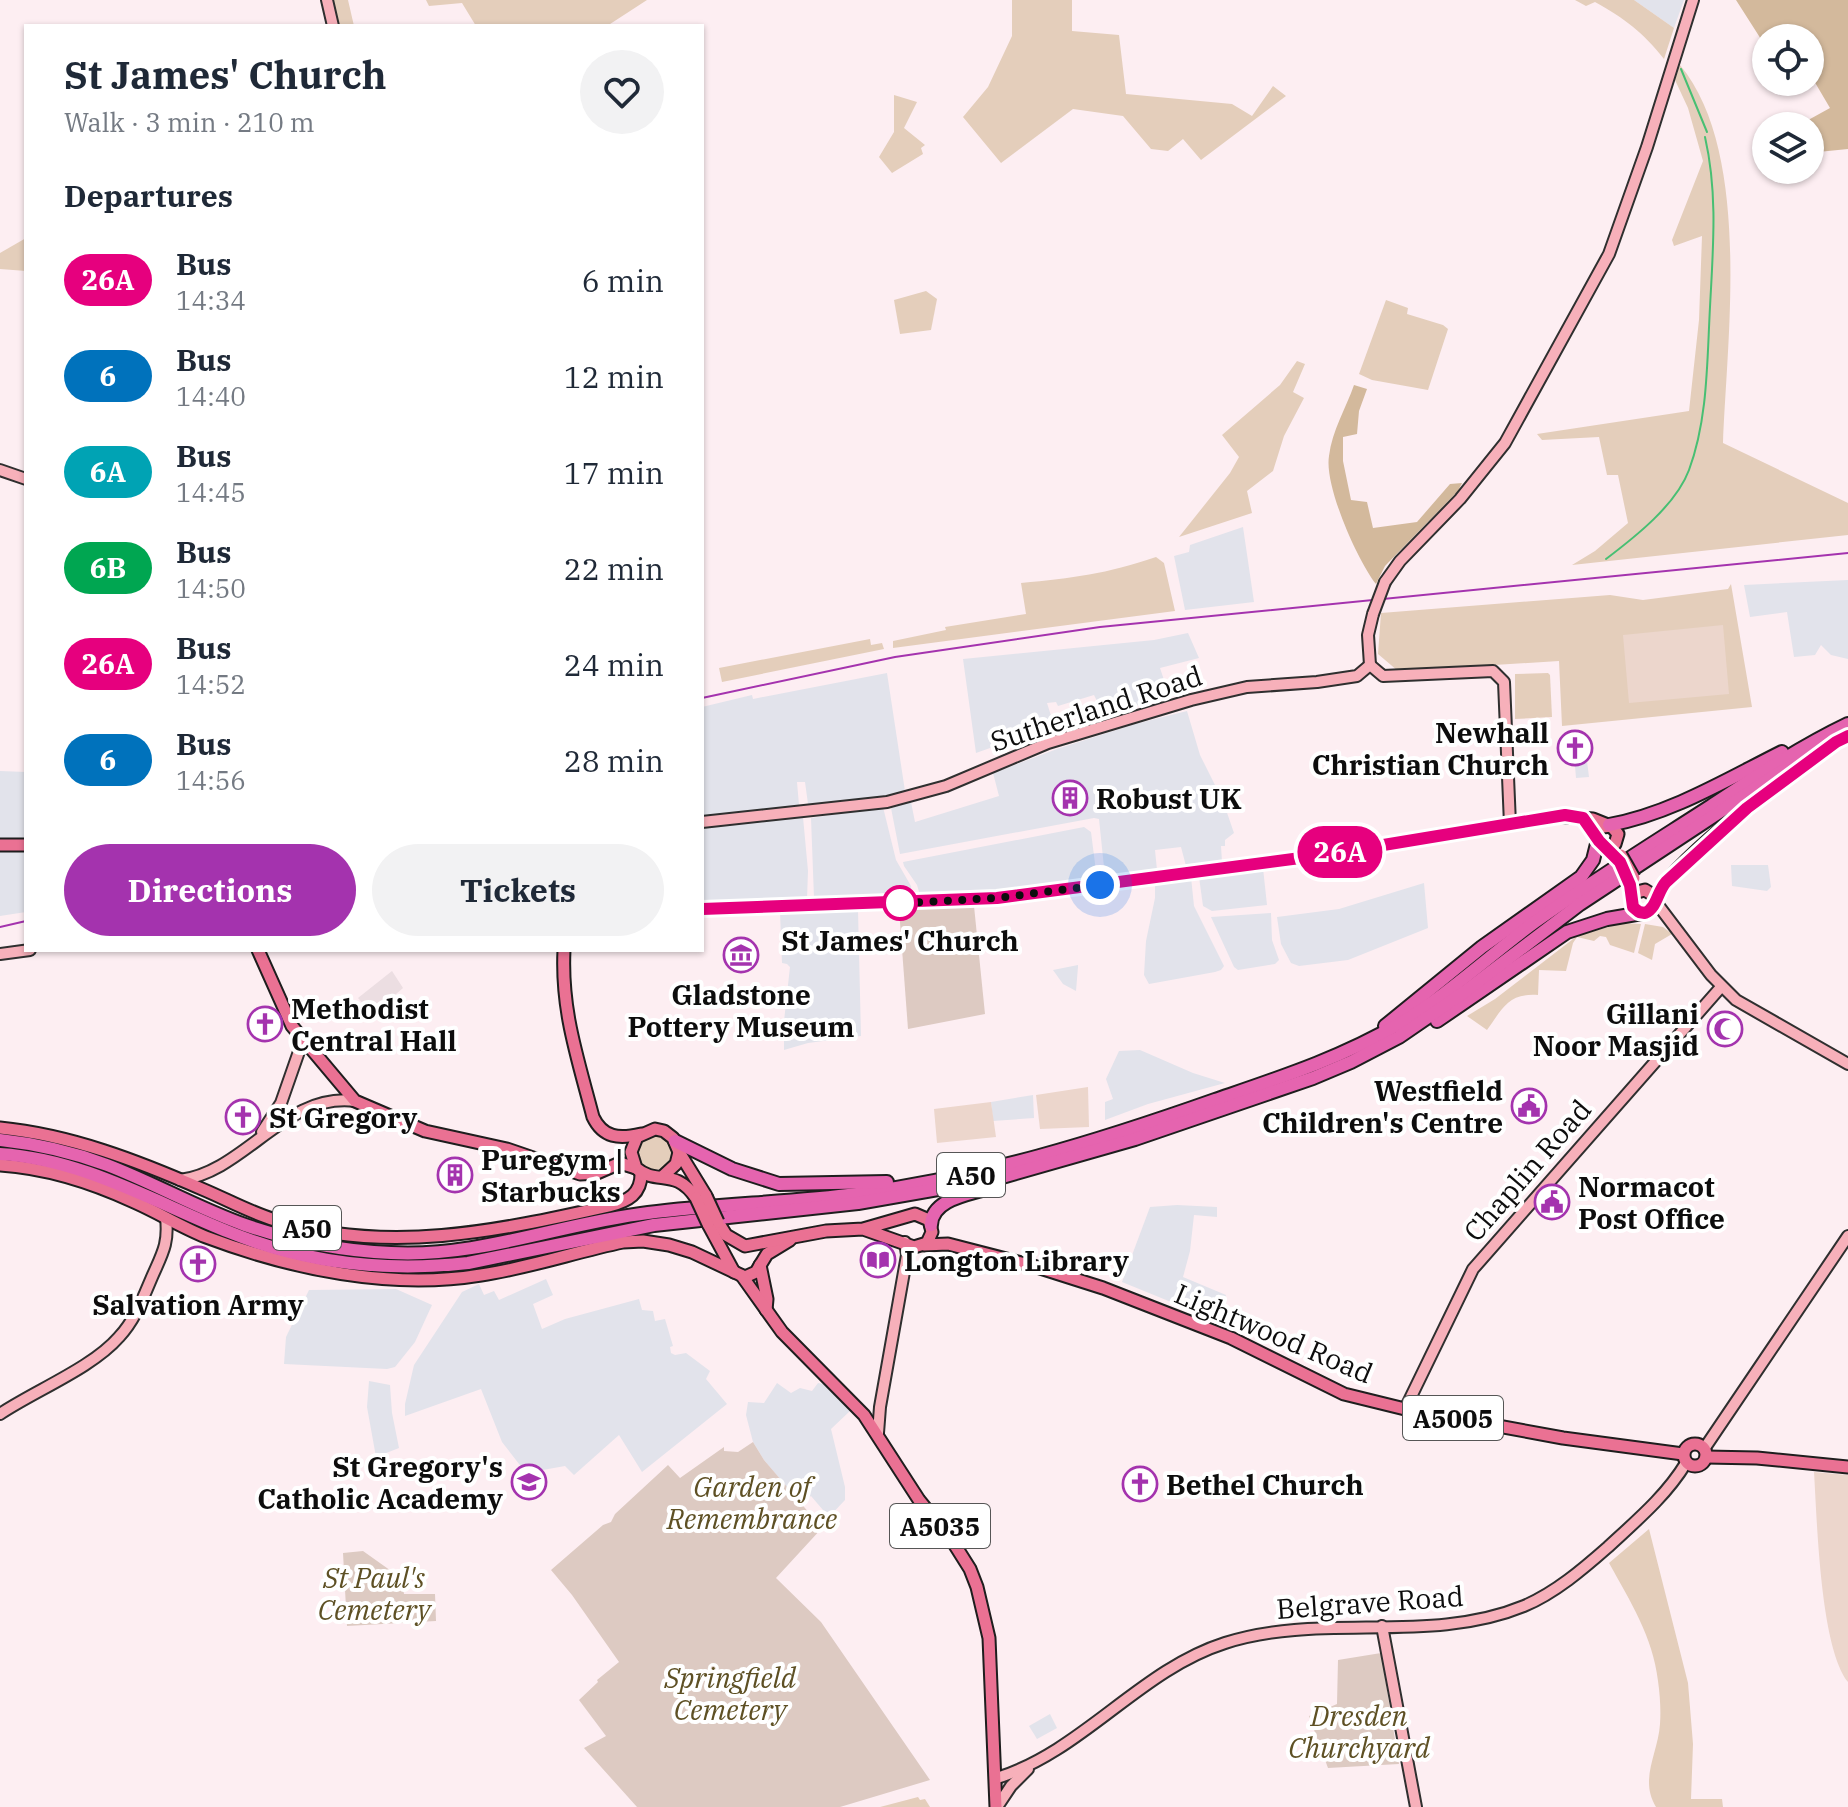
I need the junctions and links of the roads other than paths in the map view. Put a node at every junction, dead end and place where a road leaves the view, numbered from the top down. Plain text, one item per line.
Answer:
1 (327, 0) edge
2 (1693, 0) edge
3 (333, 24) edge
4 (0, 470) edge
5 (24, 478) edge
6 (1370, 665) junction
7 (1848, 723) edge
8 (1848, 735) edge
9 (1836, 742) junction
10 (1583, 818) junction
11 (704, 822) edge
12 (1510, 824) junction
13 (1608, 825) junction
14 (1618, 839) junction
15 (1601, 842) junction
16 (0, 845) edge
17 (24, 845) edge
18 (1619, 857) junction
19 (1631, 879) junction
20 (1653, 898) junction
21 (1632, 899) junction
22 (704, 909) edge
23 (1644, 913) junction
24 (1672, 924) junction
25 (24, 951) edge
26 (259, 952) edge
27 (564, 952) edge
28 (0, 954) edge
29 (1721, 987) junction
30 (303, 1040) junction
31 (1351, 1062) junction
32 (1848, 1064) edge
33 (1313, 1067) junction
34 (355, 1101) junction
35 (281, 1103) junction
36 (288, 1119) junction
37 (0, 1128) edge
38 (641, 1134) junction
39 (259, 1137) junction
40 (0, 1140) edge
41 (677, 1146) junction
42 (0, 1154) edge
43 (1066, 1160) junction
44 (0, 1165) edge
45 (638, 1170) junction
46 (212, 1172) junction
47 (663, 1176) junction
48 (961, 1177) junction
49 (180, 1180) junction
50 (216, 1195) junction
51 (701, 1197) junction
52 (908, 1217) junction
53 (166, 1218) junction
54 (713, 1223) junction
55 (932, 1226) junction
56 (184, 1228) junction
57 (863, 1229) junction
58 (1848, 1236) edge
59 (168, 1237) junction
60 (790, 1240) junction
61 (904, 1242) junction
62 (948, 1244) junction
63 (924, 1245) junction
64 (746, 1246) junction
65 (730, 1262) junction
66 (760, 1263) junction
67 (905, 1270) junction
68 (740, 1276) junction
69 (766, 1310) junction
70 (880, 1407) junction
71 (1405, 1409) junction
72 (0, 1414) edge
73 (866, 1417) junction
74 (878, 1433) junction
75 (1705, 1453) junction
76 (1684, 1458) junction
77 (1848, 1467) edge
78 (1382, 1626) junction
79 (1036, 1763) junction
80 (997, 1778) junction
81 (997, 1807) edge
82 (1416, 1807) edge

1 - 3 street
2 - 6 street, bridge
4 - 5 street
6 - 11 street, Sutherland Road
6 - 12 street
7 - 13 highway
7 - 33 highway, A50
8 - 9 highway, A50
9 - 20 highway
9 - 31 highway, A50
10 - 12 main road
10 - 13 main road
10 - 15 main road
12 - 22 main road
13 - 14 main road
13 - 15 main road
14 - 15 main road
14 - 18 main road
15 - 18 main road
15 - 33 highway
16 - 17 main road
18 - 19 main road, bridge
19 - 20 main road
19 - 21 main road
20 - 21 main road
20 - 23 main road
20 - 24 street
21 - 23 main road
23 - 24 street
23 - 31 highway
24 - 29 street
25 - 28 street
26 - 30 main road
27 - 38 main road
29 - 32 street
29 - 71 street, Chaplin Road
30 - 34 main road
30 - 35 street
31 - 43 highway, A50
33 - 48 highway, A50
34 - 36 street
34 - 45 main road
35 - 36 street
35 - 39 street
36 - 39 street
37 - 49 main road, A50
38 - 41 main road
38 - 45 main road
39 - 46 street
40 - 48 highway, A50
41 - 47 main road
41 - 48 highway
41 - 51 main road
42 - 43 highway, A50
43 - 55 highway
44 - 53 main road, A50
45 - 47 main road
45 - 50 main road, A50
46 - 49 street
46 - 50 street
47 - 51 main road
49 - 50 main road, A50
51 - 54 main road, bridge
52 - 55 main road
52 - 57 main road
52 - 61 main road
53 - 56 main road, A50
53 - 59 street
54 - 64 main road
54 - 65 main road
55 - 62 main road
55 - 63 main road
56 - 59 street
56 - 68 main road, A50
57 - 60 main road
57 - 61 main road
58 - 75 street
59 - 72 street
60 - 64 main road
60 - 66 main road
61 - 63 main road
61 - 67 street
62 - 63 main road, Lightwood Road / A5005
62 - 71 main road, Lightwood Road / A5005
63 - 67 street
64 - 65 main road
64 - 66 main road
65 - 68 main road
66 - 68 main road
66 - 69 main road
67 - 70 street
68 - 69 main road, A5035
69 - 73 main road, A5035
70 - 73 street
70 - 74 street
71 - 76 main road, Lightwood Road / A5005
73 - 74 main road, A5035
74 - 80 main road, A5035
75 - 76 main road, A5005
75 - 76 main road, A5005
75 - 77 main road, A5005
76 - 78 street, Belgrave Road
78 - 79 street, Belgrave Road
78 - 82 street
79 - 80 street, Belgrave Road
79 - 81 street, Belgrave Road
80 - 81 main road, A5035

